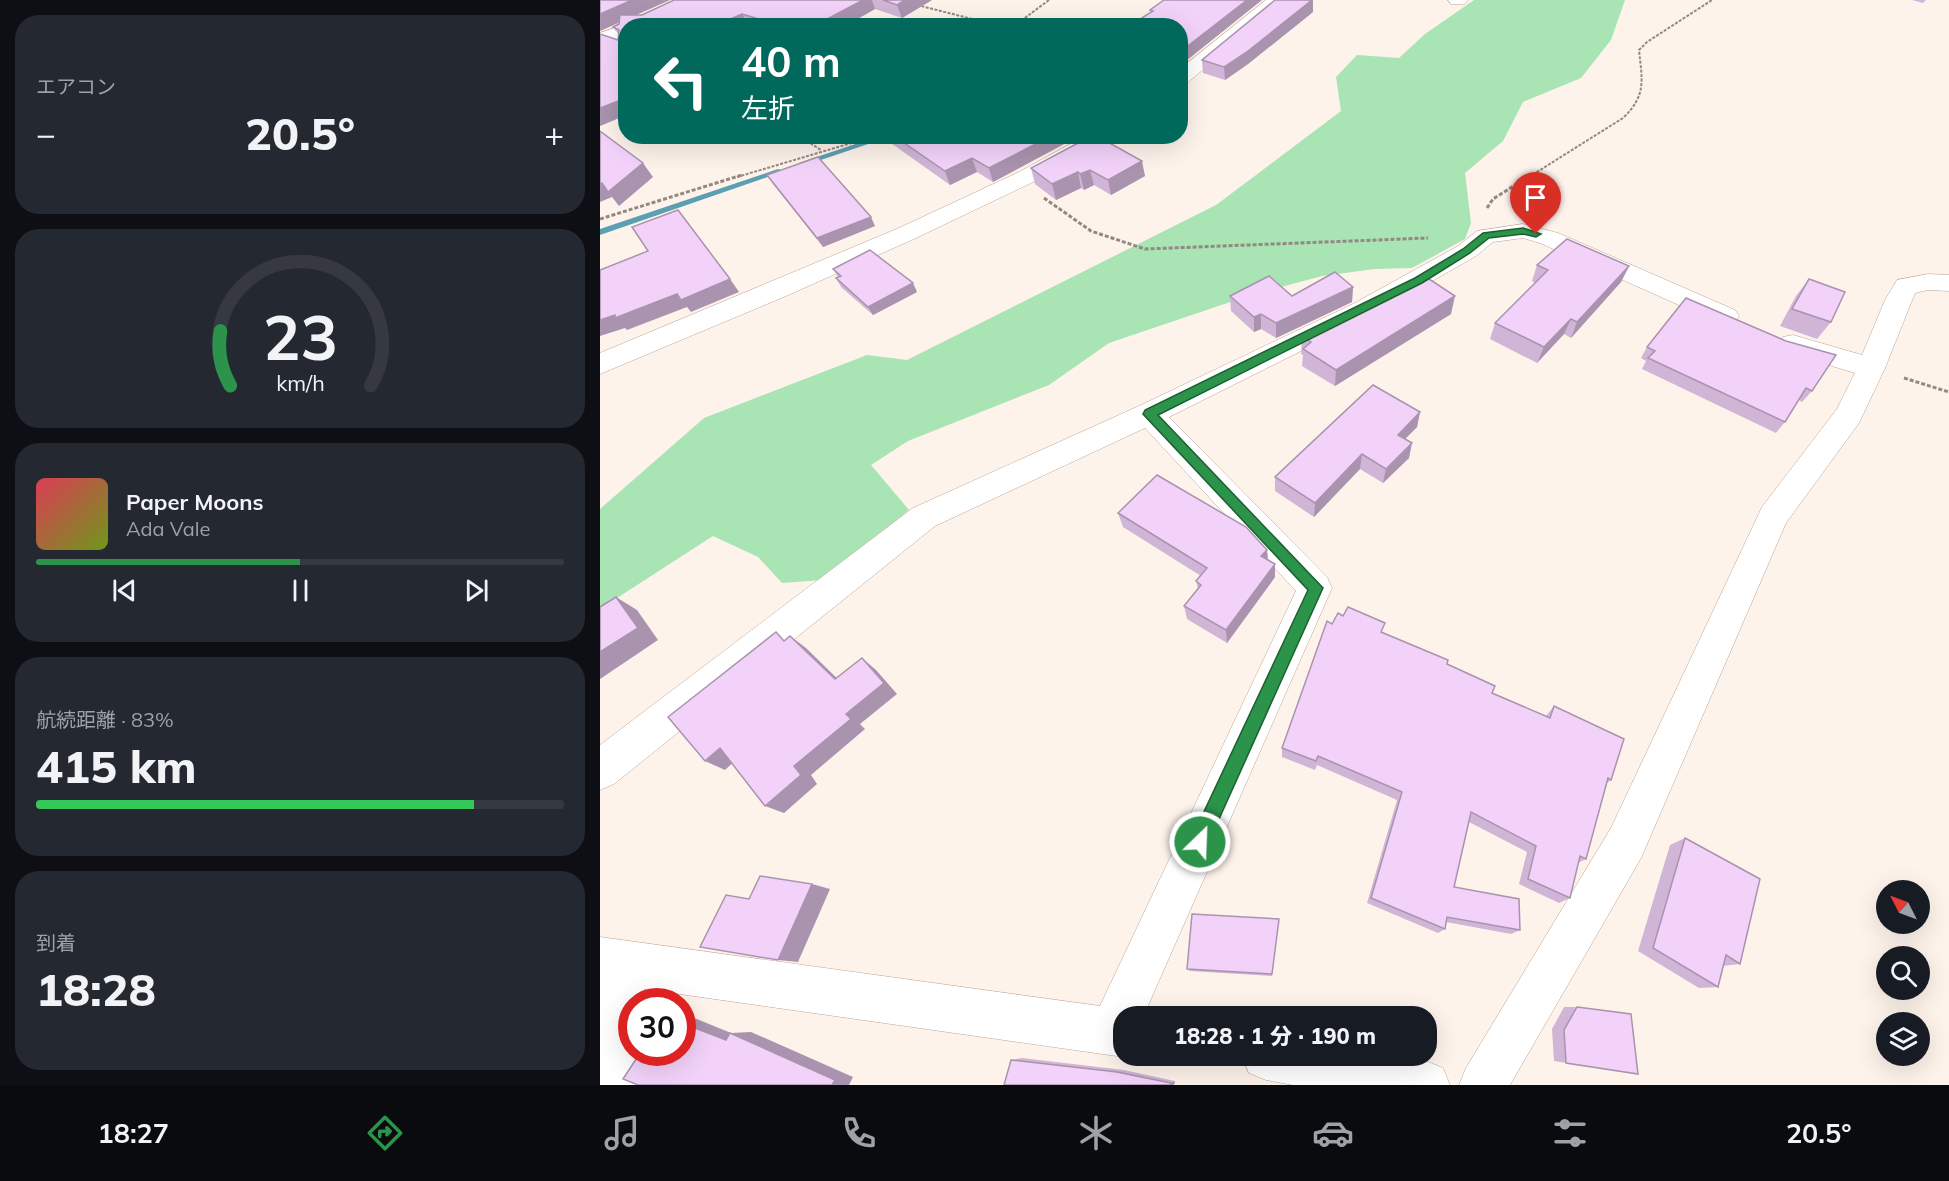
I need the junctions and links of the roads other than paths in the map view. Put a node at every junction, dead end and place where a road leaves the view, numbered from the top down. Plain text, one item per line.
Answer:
1 (1277, 0) edge
2 (618, 32) edge
3 (600, 40) edge
4 (1188, 73) edge
5 (1089, 144) edge
6 (1949, 283) edge
7 (600, 364) edge
8 (1871, 368) junction
9 (1149, 414) junction
10 (600, 770) edge
11 (612, 961) edge
12 (1130, 1006) edge
13 (1113, 1031) edge
14 (1280, 1067) edge
15 (616, 1085) edge
16 (1426, 1085) edge
17 (1483, 1085) edge

1 - 4 street
2 - 3 street
5 - 7 street
6 - 8 street
8 - 9 street
8 - 17 street
9 - 10 street
9 - 12 street
11 - 13 street
11 - 15 street
14 - 16 street

